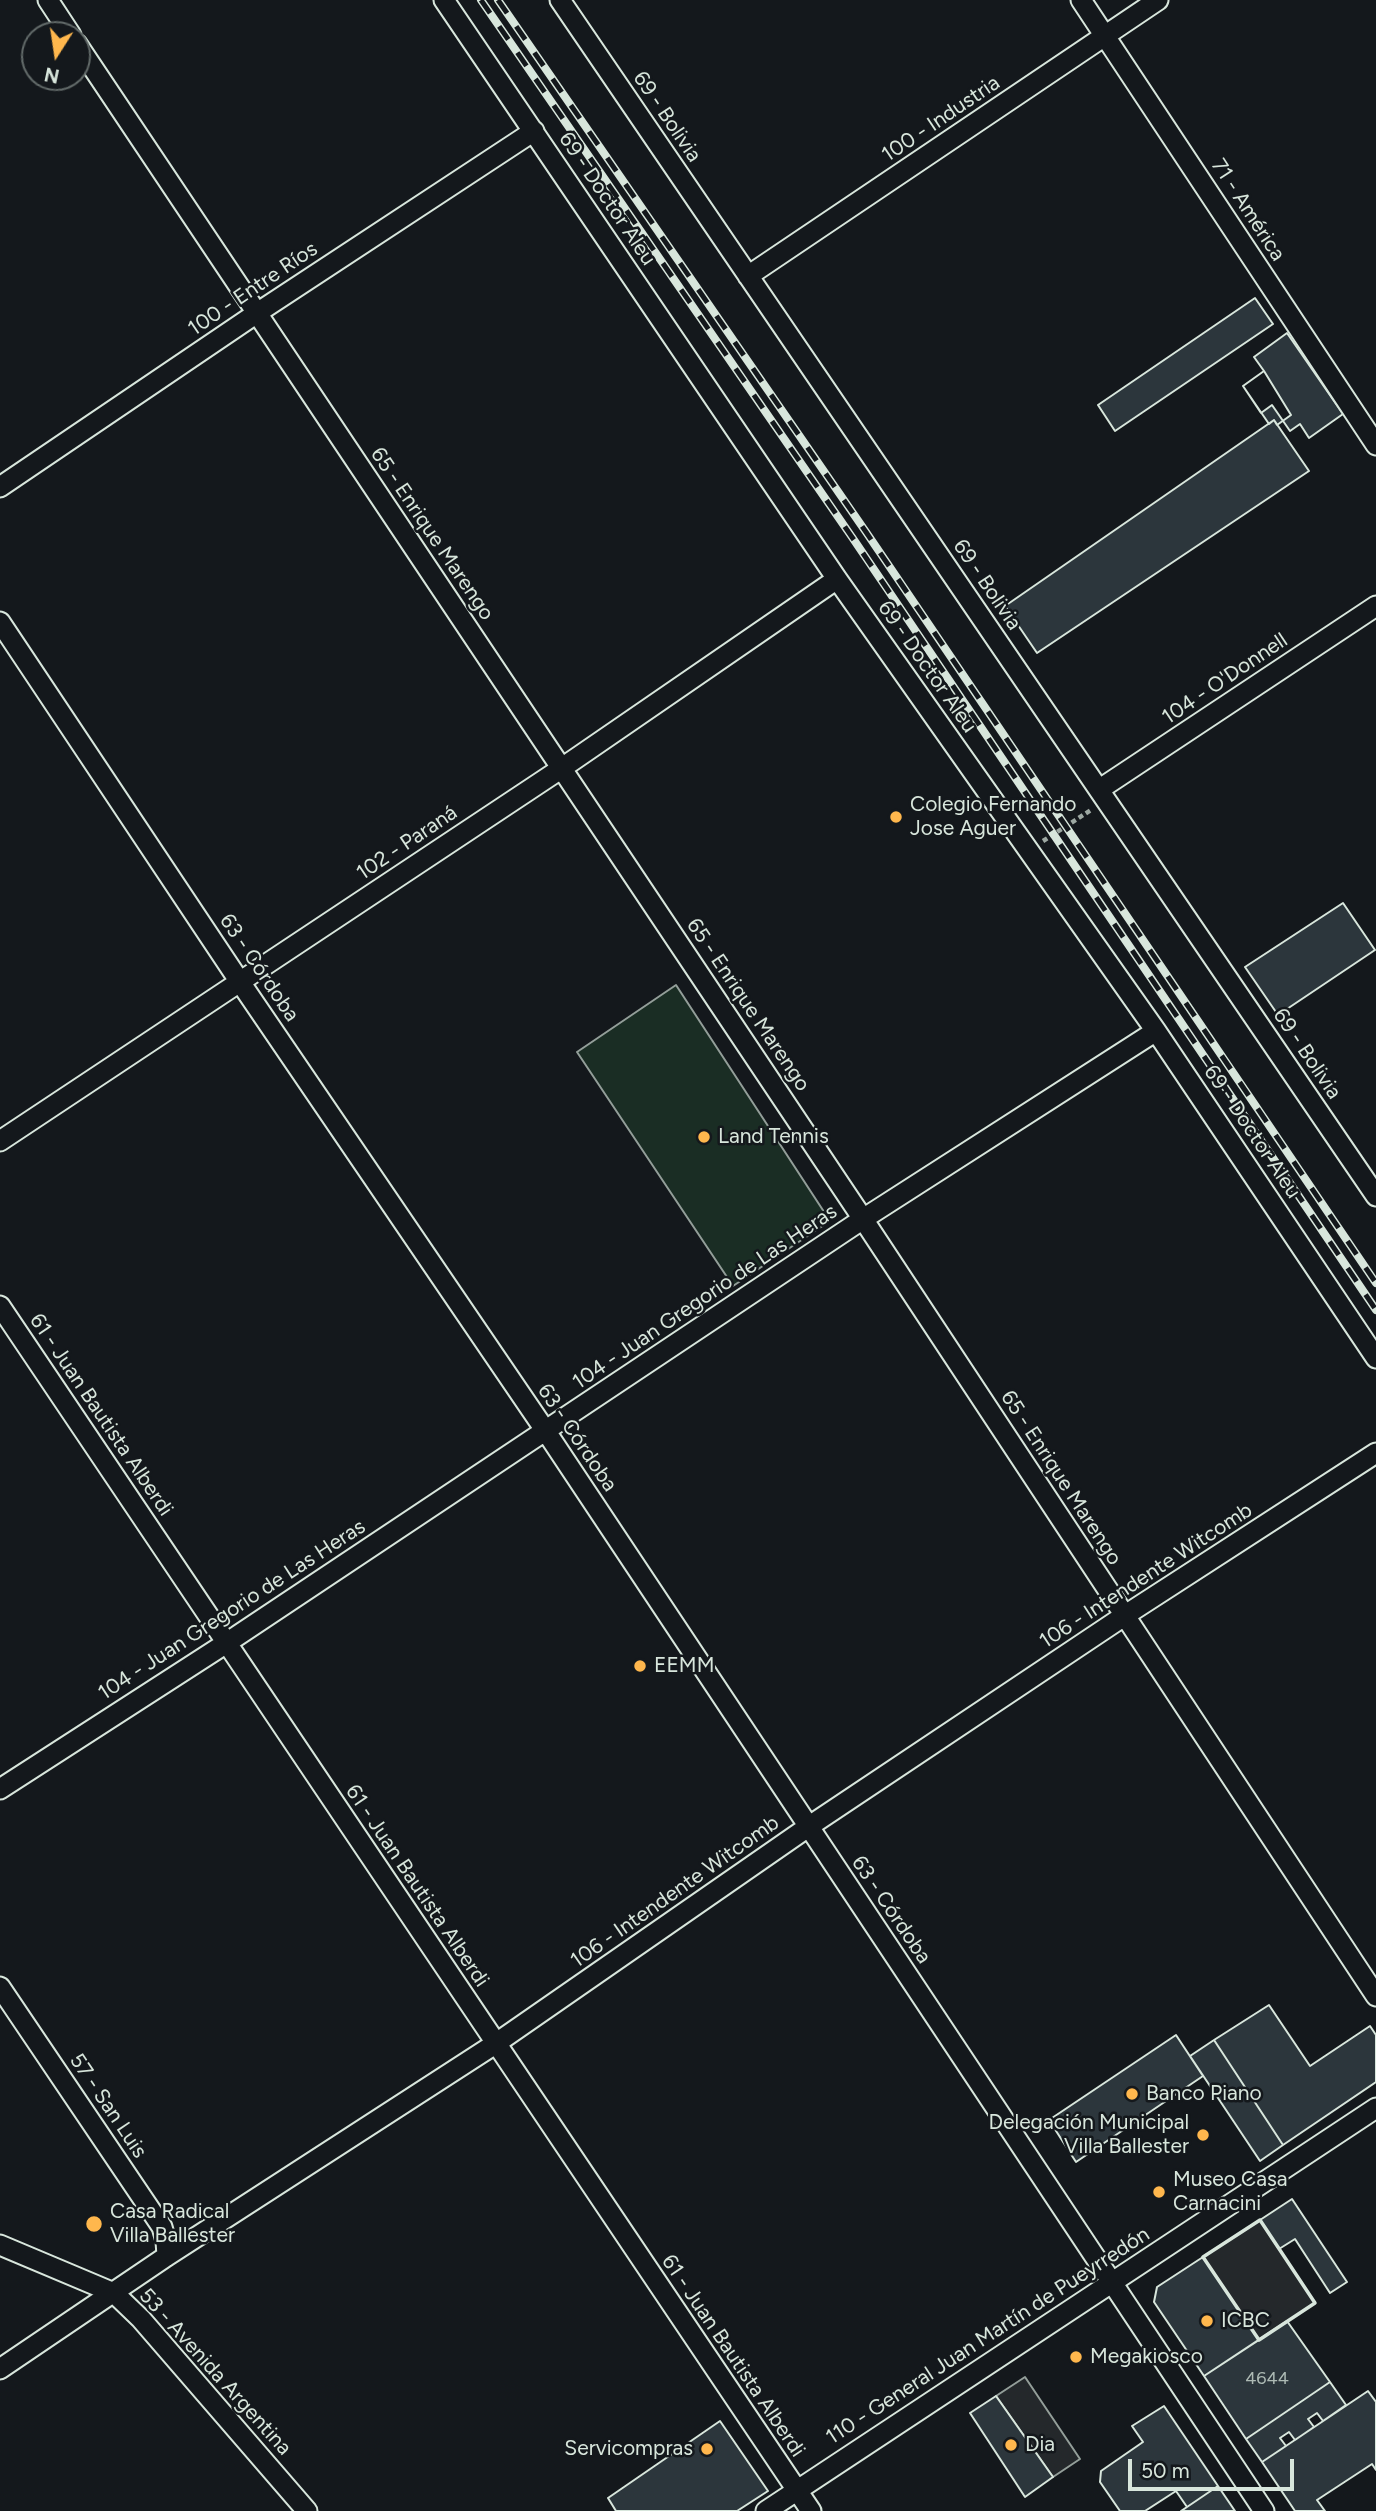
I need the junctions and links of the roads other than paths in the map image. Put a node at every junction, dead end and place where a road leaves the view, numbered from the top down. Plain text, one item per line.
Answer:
1 (48, 0) edge
2 (444, 0) edge
3 (560, 0) edge
4 (1081, 0) edge
5 (1158, 0) edge
6 (62, 21) edge
7 (1105, 36) junction
8 (91, 65) edge
9 (534, 131) junction
10 (748, 276) junction
11 (257, 313) junction
12 (1376, 445) edge
13 (0, 486) edge
14 (837, 579) junction
15 (1376, 606) edge
16 (0, 622) edge
17 (562, 768) junction
18 (1103, 794) junction
19 (240, 982) junction
20 (1156, 1031) junction
21 (0, 1141) edge
22 (1376, 1196) edge
23 (863, 1219) junction
24 (0, 1306) edge
25 (1376, 1358) edge
26 (545, 1430) junction
27 (1376, 1453) edge
28 (1124, 1616) junction
29 (228, 1642) junction
30 (0, 1789) edge
31 (808, 1827) junction
32 (0, 1987) edge
33 (1376, 1996) edge
34 (495, 2044) junction
35 (1376, 2108) edge
36 (0, 2245) edge
37 (167, 2256) junction
38 (1112, 2282) junction
39 (114, 2293) junction
40 (0, 2369) edge
41 (797, 2490) junction
42 (307, 2511) edge
43 (766, 2511) edge
44 (811, 2511) edge
45 (1265, 2511) edge

1 - 6 street
2 - 9 street, 69 - Doctor Aleu
3 - 10 street, 69 - Bolivia
4 - 7 street, 71 - América
5 - 7 street, 100 - Industria
7 - 10 street, 100 - Industria
7 - 12 street, 71 - América
8 - 11 street, 65 - Enrique Marengo
9 - 11 street, 100 - Entre Ríos
9 - 14 street, 69 - Doctor Aleu
10 - 18 street, 69 - Bolivia
11 - 13 street, 100 - Entre Ríos
11 - 17 street, 65 - Enrique Marengo
14 - 17 street, 102 - Paraná
14 - 20 street, 69 - Doctor Aleu
15 - 18 street, 104 - O'Donnell
16 - 19 street, 63 - Córdoba
17 - 19 street, 102 - Paraná
17 - 23 street, 65 - Enrique Marengo
18 - 22 street, 69 - Bolivia
19 - 21 street, 102 - Paraná
19 - 26 street, 63 - Córdoba
20 - 23 street, 104 - Juan Gregorio de Las Heras
20 - 25 street, 69 - Doctor Aleu
23 - 26 street, 104 - Juan Gregorio de Las Heras
23 - 28 street, 65 - Enrique Marengo
24 - 29 street, 61 - Juan Bautista Alberdi
26 - 29 street, 104 - Juan Gregorio de Las Heras
26 - 31 street, 63 - Córdoba
27 - 28 street, 106 - Intendente Witcomb
28 - 31 street, 106 - Intendente Witcomb
28 - 33 street, 65 - Enrique Marengo
29 - 30 street, 104 - Juan Gregorio de Las Heras
29 - 34 street, 61 - Juan Bautista Alberdi
31 - 34 street, 106 - Intendente Witcomb
31 - 38 street, 63 - Córdoba
32 - 37 street, 57 - San Luis
34 - 37 street, 106 - Intendente Witcomb
34 - 41 street, 61 - Juan Bautista Alberdi
35 - 38 street, 110 - General Juan Martín de Pueyrredón
36 - 39 street, 53 - Avenida Argentina
37 - 39 street, 106 - Intendente Witcomb
38 - 41 street, 110 - General Juan Martín de Pueyrredón
38 - 45 street, 63 - Córdoba
39 - 40 street, 106 - Intendente Witcomb
39 - 42 street, 53 - Avenida Argentina
41 - 43 street, 110 - General Juan Martín de Pueyrredón
41 - 44 street, 61 - Juan Bautista Alberdi

